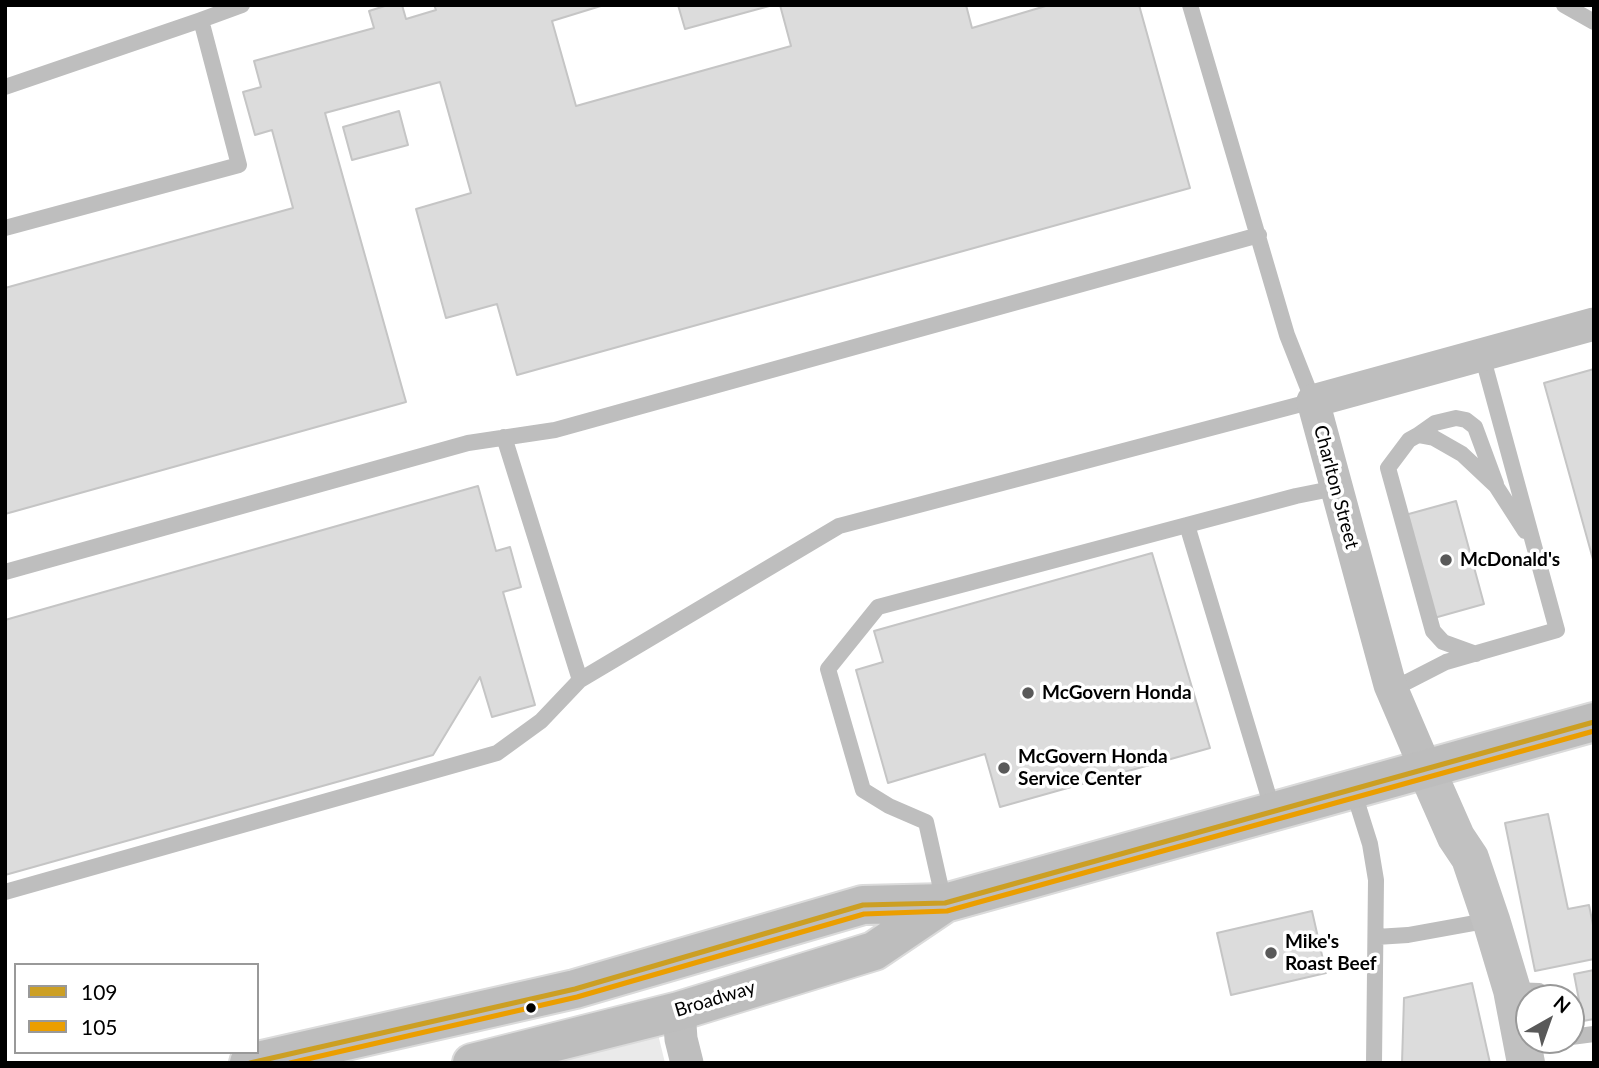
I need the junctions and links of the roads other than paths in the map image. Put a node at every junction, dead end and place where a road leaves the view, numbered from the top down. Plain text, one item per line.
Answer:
1 (242, 5) edge
2 (1190, 5) edge
3 (1564, 5) edge
4 (201, 20) junction
5 (1594, 22) edge
6 (5, 88) edge
7 (5, 228) edge
8 (1259, 235) junction
9 (1594, 324) edge
10 (1482, 355) junction
11 (1313, 401) junction
12 (1418, 435) junction
13 (504, 437) junction
14 (1496, 486) junction
15 (1336, 488) junction
16 (1186, 525) junction
17 (1534, 545) junction
18 (5, 572) edge
19 (1476, 654) junction
20 (580, 680) junction
21 (1390, 685) junction
22 (1594, 722) edge
23 (1426, 769) junction
24 (1353, 790) junction
25 (1273, 811) junction
26 (5, 892) edge
27 (945, 903) junction
28 (1491, 920) junction
29 (1376, 937) junction
30 (1512, 990) junction
31 (1515, 990) edge
32 (679, 1011) junction
33 (250, 1063) edge
34 (472, 1063) edge
35 (687, 1063) edge
36 (1374, 1063) edge
37 (1526, 1063) edge

1 - 4 lane
2 - 8 lane
3 - 5 lane
4 - 6 lane
4 - 7 lane
8 - 11 lane
8 - 13 lane
9 - 10 street, Charlton Street
10 - 11 street, Charlton Street
10 - 17 lane
11 - 15 street, Charlton Street
11 - 20 lane
12 - 14 lane
12 - 14 lane
12 - 19 lane
13 - 18 lane
13 - 20 lane
14 - 17 lane
15 - 16 lane
15 - 21 street, Charlton Street
16 - 25 lane
16 - 27 lane
17 - 19 lane
19 - 21 lane
20 - 26 lane
21 - 23 street, Charlton Street
22 - 23 main road, Broadway
23 - 24 main road, Broadway
23 - 28 main road
24 - 25 main road, Broadway
24 - 29 lane
25 - 27 main road, Broadway
27 - 32 main road, Broadway
27 - 33 main road, Broadway
28 - 29 lane
28 - 30 main road
29 - 36 lane
30 - 31 lane
30 - 37 main road
32 - 34 main road, Broadway
32 - 35 street

